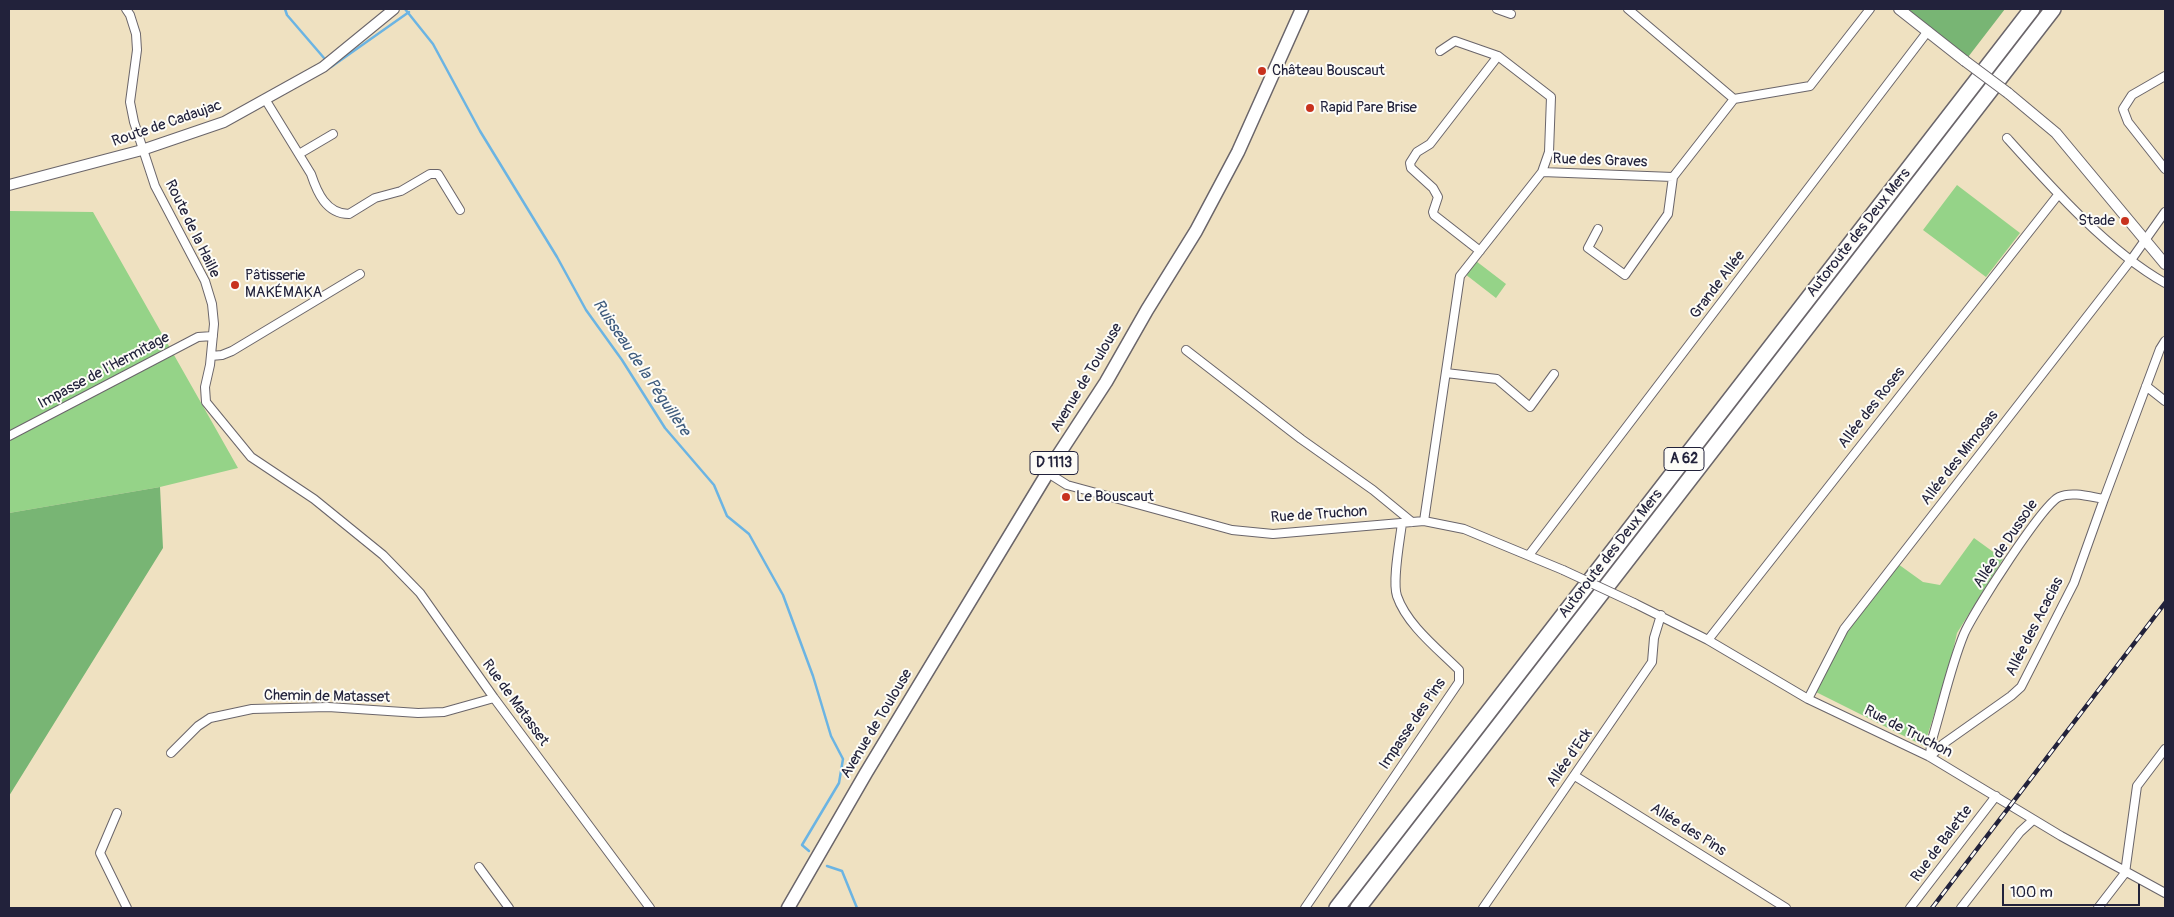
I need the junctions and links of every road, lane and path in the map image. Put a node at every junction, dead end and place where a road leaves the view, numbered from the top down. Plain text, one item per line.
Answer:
1 (126, 9) edge
2 (394, 9) edge
3 (1302, 9) edge
4 (1497, 9) edge
5 (1628, 9) edge
6 (1870, 9) edge
7 (1899, 9) edge
8 (2032, 9) edge
9 (2053, 9) edge
10 (1511, 14) dead end
11 (1928, 31) junction
12 (1440, 51) dead end
13 (1498, 56) junction
14 (2165, 76) edge
15 (265, 99) junction
16 (1734, 99) junction
17 (333, 134) dead end
18 (2007, 138) dead end
19 (142, 150) junction
20 (299, 154) junction
21 (2165, 169) edge
22 (1542, 172) junction
23 (1673, 177) junction
24 (9, 185) edge
25 (2058, 195) junction
26 (460, 210) dead end
27 (2165, 212) edge
28 (1598, 229) dead end
29 (2145, 240) junction
30 (1480, 250) junction
31 (2131, 260) junction
32 (2165, 264) edge
33 (360, 274) dead end
34 (2165, 283) edge
35 (213, 336) junction
36 (2165, 341) edge
37 (1186, 350) dead end
38 (211, 356) junction
39 (1446, 373) junction
40 (1554, 374) dead end
41 (2146, 386) junction
42 (2165, 401) edge
43 (9, 436) edge
44 (1048, 473) junction
45 (2104, 499) junction
46 (1424, 521) junction
47 (1412, 522) junction
48 (1402, 523) junction
49 (345, 525) joint
50 (1529, 555) junction
51 (1661, 615) junction
52 (1708, 640) junction
53 (494, 698) junction
54 (1808, 699) junction
55 (2165, 749) edge
56 (171, 753) dead end
57 (1930, 757) junction
58 (1575, 776) junction
59 (1996, 796) junction
60 (116, 814) dead end
61 (2033, 820) junction
62 (479, 867) dead end
63 (2125, 873) junction
64 (2165, 893) edge
65 (126, 908) edge
66 (509, 908) edge
67 (650, 908) edge
68 (788, 908) edge
69 (1305, 908) edge
70 (1336, 908) edge
71 (1358, 908) edge
72 (1483, 908) edge
73 (1786, 908) edge
74 (1910, 908) edge
75 (1961, 908) edge
76 (2098, 908) edge

1 - 19 street, Route de la Haille
2 - 15 street, Route de Cadaujac
3 - 44 main road, Avenue de Toulouse / D 1113
4 - 10 street
5 - 16 street
6 - 16 street
7 - 11 street
8 - 70 highway, Autoroute des Deux Mers / A 62
9 - 71 highway, Autoroute des Deux Mers / A 62
11 - 29 street, bridge
11 - 50 street, Grande Allée
12 - 13 street
13 - 22 street
13 - 30 street
14 - 21 street
15 - 19 street, Route de Cadaujac
15 - 20 street
16 - 23 street
17 - 20 street
18 - 25 street
19 - 24 street, Route de Cadaujac
19 - 35 street, Route de la Haille
20 - 26 street
22 - 23 street, Rue des Graves
22 - 30 street, Rue des Graves
23 - 28 street
25 - 31 street
25 - 52 street, Allée des Roses
27 - 29 street, Allée des Mimosas
29 - 31 street, Allée des Mimosas
29 - 32 street
30 - 39 street, Rue des Graves
31 - 34 street
31 - 54 street, Allée des Mimosas
33 - 38 street
35 - 38 street, Route de la Haille
35 - 43 street, Impasse de l'Hermitage
36 - 41 street
37 - 47 street
38 - 49 street, Route de la Haille
39 - 40 street
39 - 46 street, Rue des Graves
41 - 42 street
41 - 45 street
44 - 48 street, Rue de Truchon
44 - 68 main road, Avenue de Toulouse / D 1113
45 - 57 street, Allée des Acacias
45 - 57 street, Allée de Dussole
46 - 47 street, Rue de Truchon
46 - 50 street, Rue de Truchon
47 - 48 street, Rue de Truchon
48 - 69 street, Impasse des Pins
49 - 53 street, Rue de Matasset
50 - 51 street, Rue de Truchon, bridge
51 - 52 street, Rue de Truchon
51 - 58 street, Allée d'Eck
52 - 54 street, Rue de Truchon
53 - 56 street, Chemin de Matasset
53 - 67 street, Rue de Matasset
54 - 57 street, Rue de Truchon
55 - 63 street
57 - 59 street, Rue de Truchon
58 - 72 street, Allée d'Eck
58 - 73 street, Allée des Pins
59 - 61 street, Rue de Truchon
59 - 74 street, Rue de Balette
60 - 65 street
61 - 63 street, Rue de Truchon
61 - 75 street
62 - 66 street
63 - 64 street, Rue de Truchon
63 - 76 street

